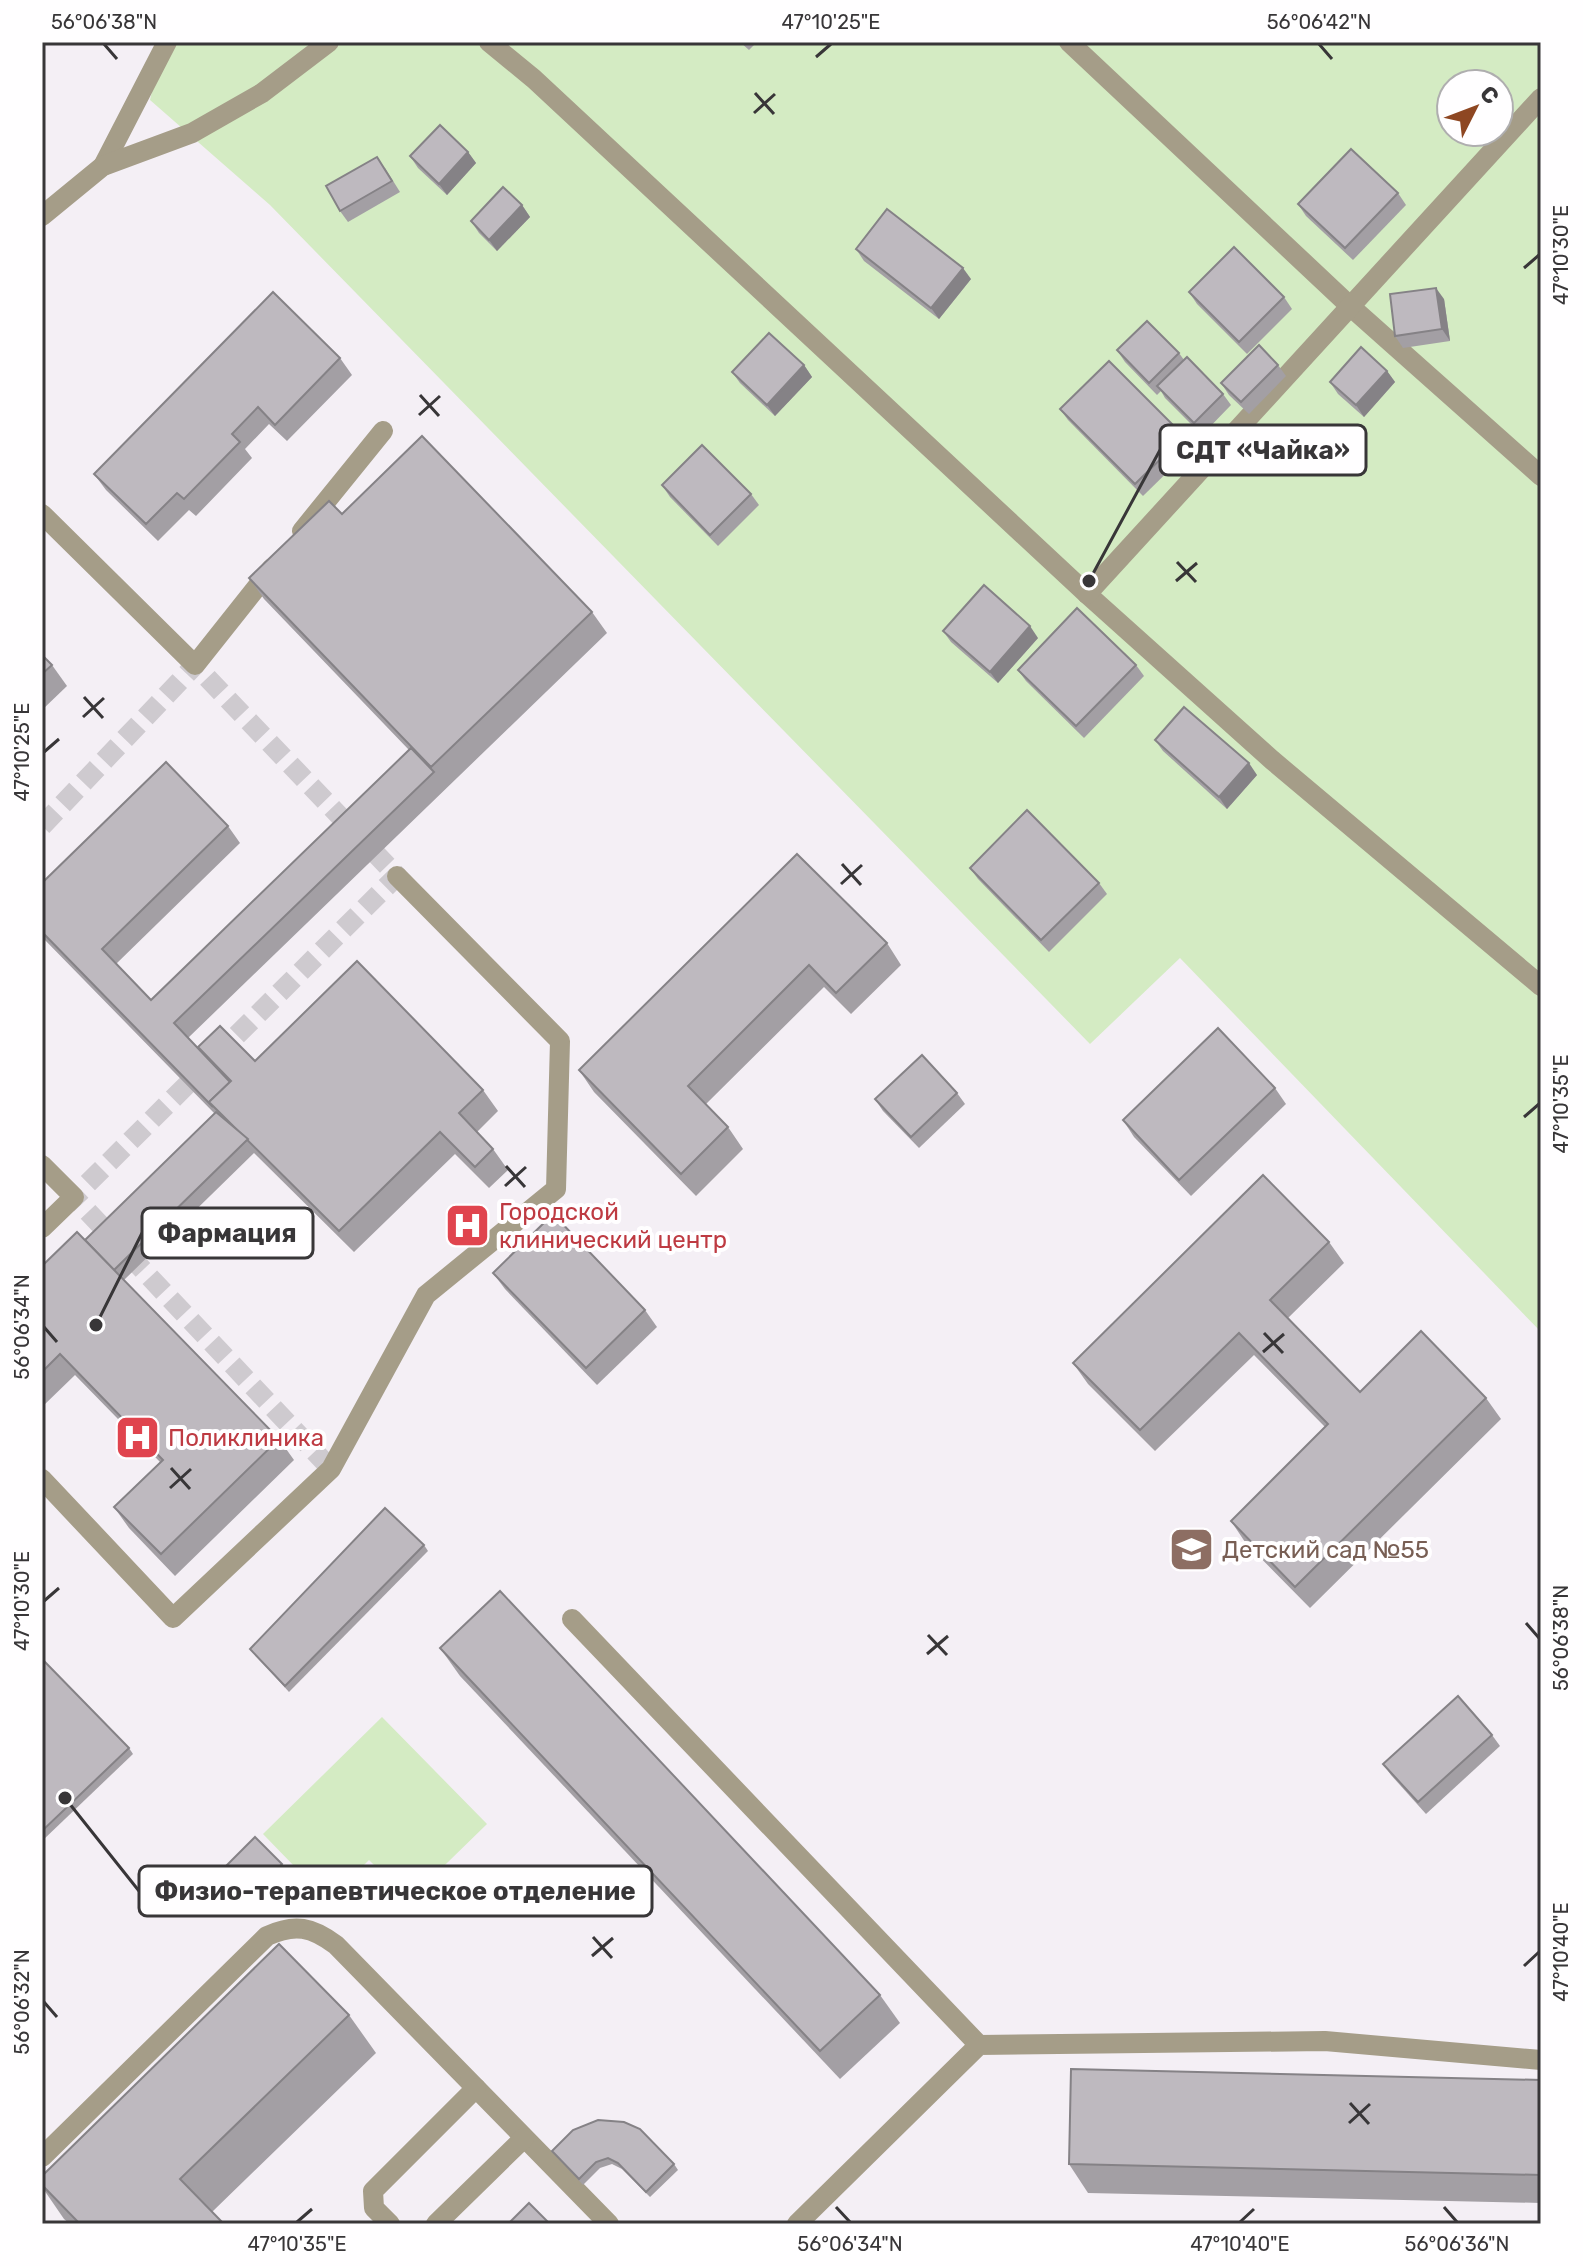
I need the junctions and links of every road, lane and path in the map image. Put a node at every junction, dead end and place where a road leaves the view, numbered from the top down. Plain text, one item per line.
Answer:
1 (167, 42) edge
2 (329, 42) edge
3 (489, 42) edge
4 (1069, 42) edge
5 (1541, 98) edge
6 (103, 166) junction
7 (42, 216) edge
8 (1351, 307) junction
9 (383, 431) dead end
10 (1541, 476) edge
11 (42, 514) edge
12 (1087, 594) junction
13 (397, 876) dead end
14 (1541, 986) edge
15 (42, 1165) edge
16 (42, 1228) edge
17 (42, 1479) edge
18 (58, 1496) junction
19 (42, 1511) edge
20 (572, 1619) dead end
21 (979, 2045) junction
22 (1541, 2060) edge
23 (476, 2088) junction
24 (524, 2138) junction
25 (42, 2157) edge
26 (390, 2224) edge
27 (436, 2224) edge
28 (609, 2224) edge
29 (797, 2224) edge

1 - 6 lane
2 - 6 lane
3 - 12 lane
4 - 8 lane
5 - 8 lane
6 - 7 lane
8 - 10 lane
8 - 12 lane
9 - 11 lane
12 - 14 lane
13 - 18 lane
15 - 16 lane
17 - 18 lane
18 - 19 lane
20 - 21 lane
21 - 22 lane
21 - 29 lane
23 - 24 lane
23 - 25 lane
23 - 26 lane
24 - 27 lane
24 - 28 lane

